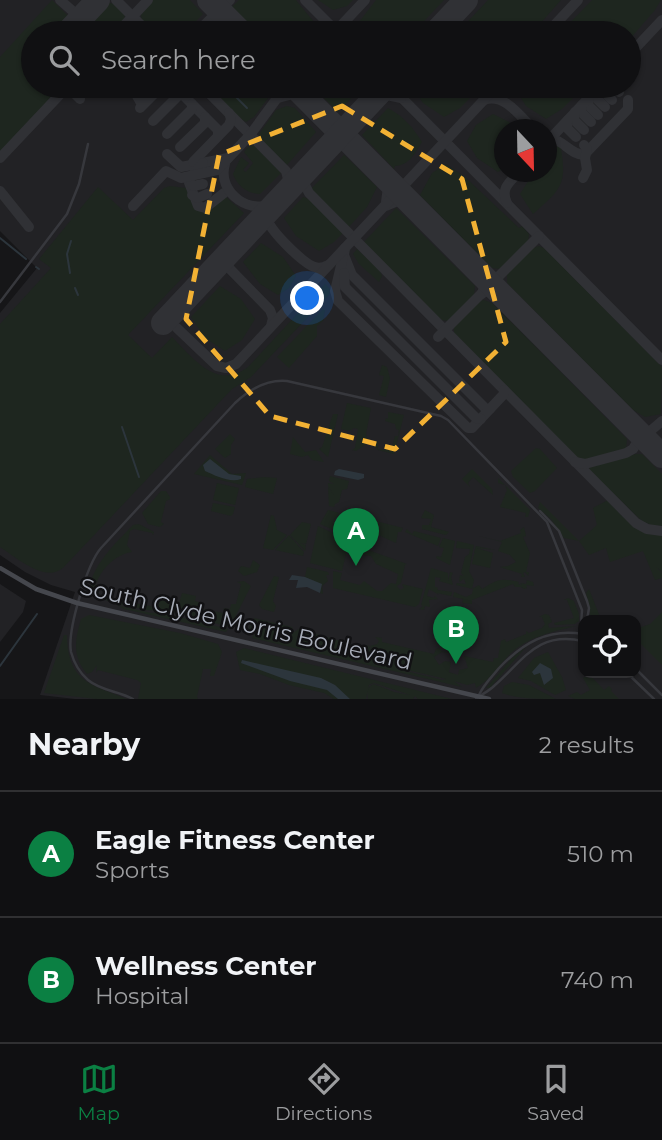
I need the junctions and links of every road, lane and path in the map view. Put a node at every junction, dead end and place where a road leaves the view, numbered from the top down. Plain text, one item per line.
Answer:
1 (88, 144) dead end
2 (0, 302) edge
3 (535, 507) junction
4 (569, 558) junction
5 (563, 560) junction
6 (0, 568) edge
7 (79, 604) junction
8 (583, 615) edge
9 (587, 615) edge
10 (578, 634) edge
11 (578, 641) edge
12 (641, 674) edge
13 (633, 678) edge
14 (662, 695) edge
15 (477, 698) edge
16 (133, 699) edge
17 (489, 699) edge
18 (654, 699) edge

1 - 2 street
3 - 4 street
3 - 5 street
3 - 7 street
4 - 5 street
4 - 9 street
5 - 8 street
6 - 7 main road, South Clyde Morris Boulevard
7 - 15 main road, South Clyde Morris Boulevard
7 - 16 street
10 - 15 street
11 - 15 street
12 - 14 street
13 - 18 street
15 - 17 main road, South Clyde Morris Boulevard

